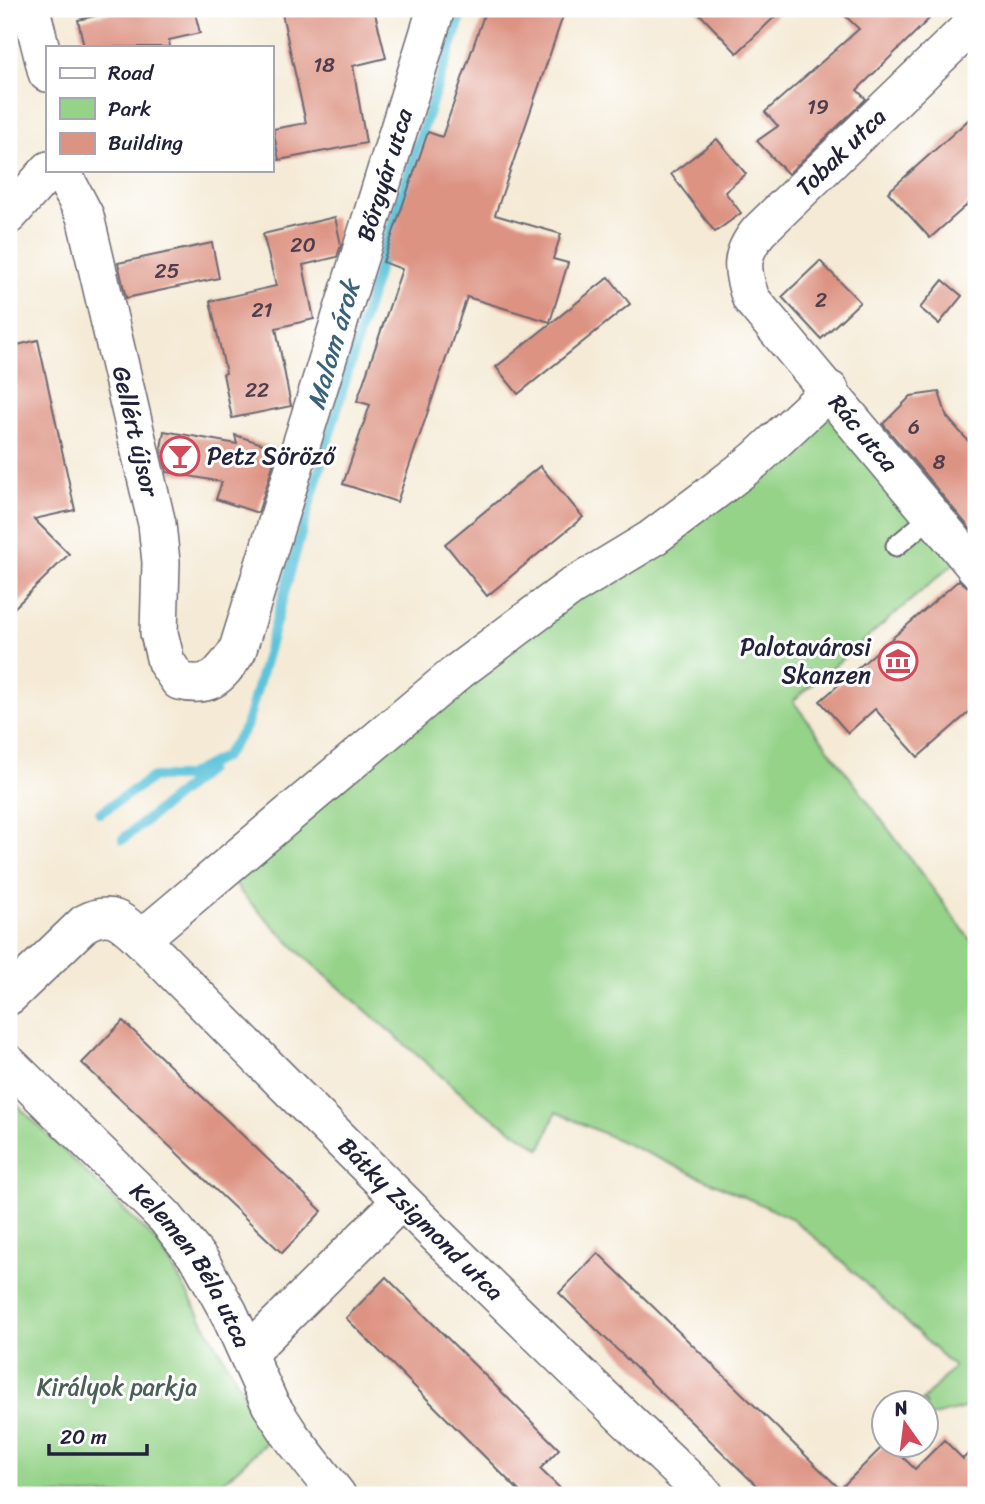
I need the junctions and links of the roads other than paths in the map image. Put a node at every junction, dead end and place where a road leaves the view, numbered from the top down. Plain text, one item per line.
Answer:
1 (31, 9) edge
2 (436, 9) edge
3 (976, 21) edge
4 (46, 69) edge
5 (47, 172) edge
6 (62, 172) edge
7 (9, 215) edge
8 (751, 299) joint
9 (830, 390) junction
10 (933, 515) junction
11 (896, 545) dead end
12 (976, 568) edge
13 (196, 685) joint
14 (141, 939) junction
15 (9, 996) edge
16 (9, 1063) edge
17 (401, 1201) junction
18 (248, 1353) junction
19 (337, 1495) edge
20 (705, 1495) edge

1 - 4 street
2 - 13 street, Bőrgyár utca
3 - 8 street, Tobak utca
5 - 7 street
6 - 13 street, Gellért újsor
8 - 9 street, Rác utca
9 - 10 street, Rác utca
9 - 14 street
10 - 11 lane
10 - 12 street, Rác utca
14 - 15 street, Bátky Zsigmond utca
14 - 17 street, Bátky Zsigmond utca
16 - 18 street, Kelemen Béla utca
17 - 18 street
17 - 20 street, Bátky Zsigmond utca
18 - 19 street, Kelemen Béla utca

